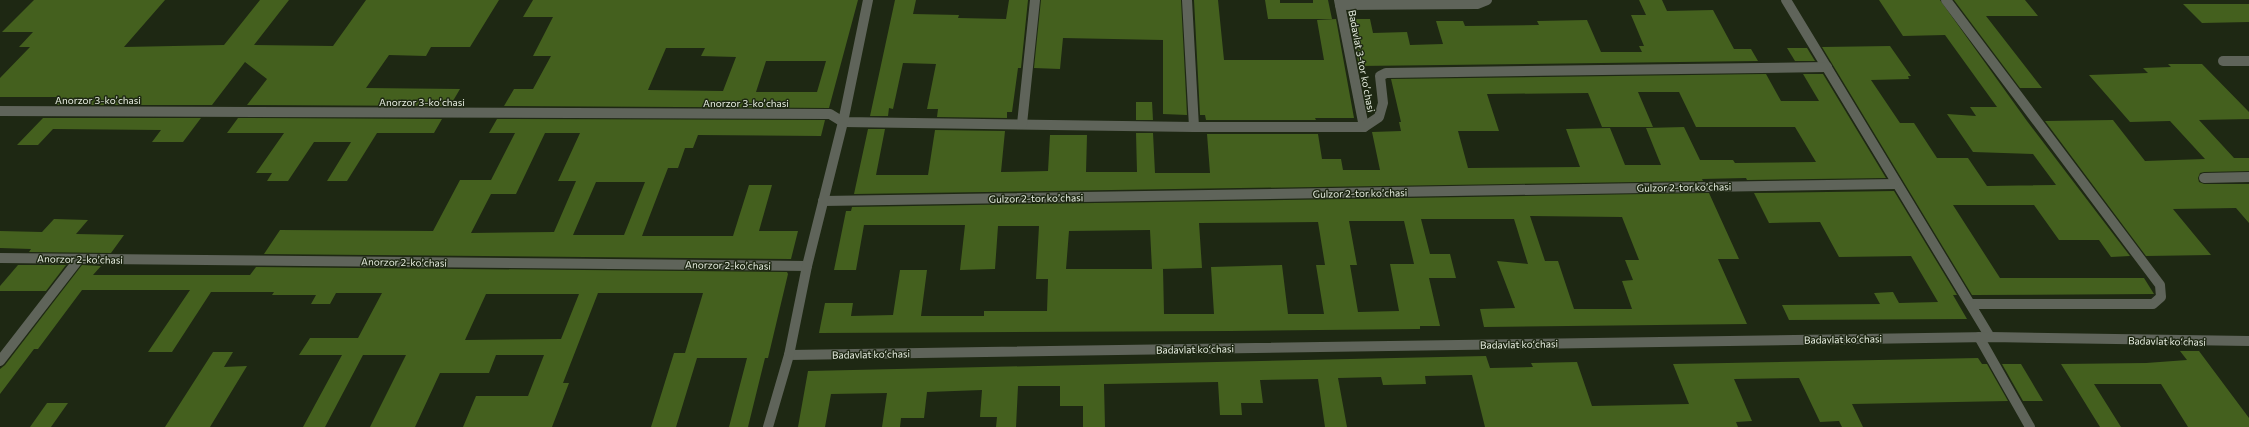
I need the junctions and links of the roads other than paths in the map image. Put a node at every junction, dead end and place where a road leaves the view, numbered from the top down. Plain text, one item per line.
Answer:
1 (868, 0) edge
2 (1035, 0) edge
3 (1187, 0) edge
4 (1487, 0) edge
5 (1786, 0) edge
6 (1946, 0) edge
7 (1339, 2) edge
8 (2223, 61) dead end
9 (2249, 61) edge
10 (1827, 67) junction
11 (0, 111) edge
12 (843, 122) junction
13 (1022, 124) junction
14 (1194, 127) junction
15 (1364, 127) junction
16 (2204, 178) dead end
17 (2249, 178) edge
18 (1896, 184) junction
19 (823, 201) junction
20 (0, 258) edge
21 (79, 259) junction
22 (807, 266) junction
23 (1971, 304) junction
24 (1985, 337) junction
25 (2249, 341) edge
26 (789, 355) junction
27 (0, 361) edge
28 (768, 427) edge
29 (2030, 427) edge

1 - 12 street
2 - 13 street
3 - 14 street
4 - 7 street
5 - 10 street
6 - 23 street
7 - 15 street, Badavlat 3-tor koʼchasi
8 - 9 street
10 - 15 street
10 - 18 street
11 - 12 street, Аnorzor 3-koʼchasi
12 - 13 street
12 - 19 street
13 - 14 street
14 - 15 street
16 - 17 street
18 - 19 street, Gulzor 2-tor koʼchasi
18 - 23 street
19 - 22 street
20 - 21 street, Аnorzor 2-koʼchasi
21 - 22 street, Аnorzor 2-koʼchasi
21 - 27 street
22 - 26 street
23 - 24 street
24 - 25 street, Badavlat koʻchasi
24 - 26 street, Badavlat koʻchasi
24 - 29 street
26 - 28 street

